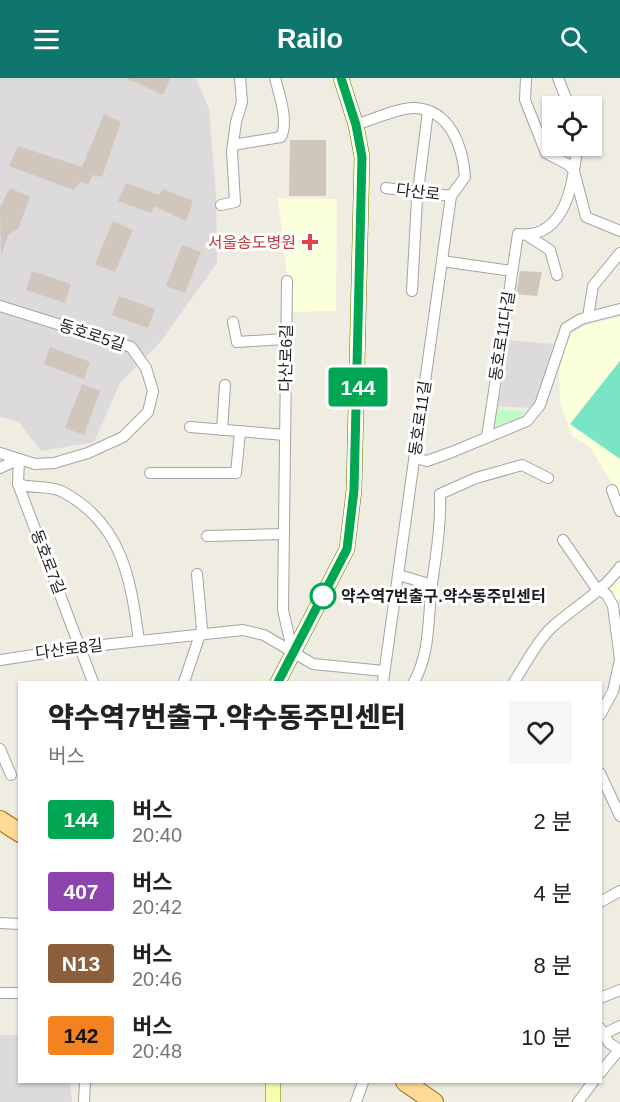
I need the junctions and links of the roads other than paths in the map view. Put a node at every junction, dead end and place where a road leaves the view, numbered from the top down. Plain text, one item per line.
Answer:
1 (240, 78) edge
2 (275, 78) edge
3 (341, 78) edge
4 (526, 78) edge
5 (558, 78) edge
6 (565, 96) edge
7 (428, 111) junction
8 (356, 125) junction
9 (233, 145) junction
10 (576, 156) edge
11 (574, 171) junction
12 (386, 188) dead end
13 (417, 192) junction
14 (451, 196) junction
15 (221, 205) dead end
16 (620, 231) edge
17 (523, 235) junction
18 (620, 253) edge
19 (442, 261) junction
20 (512, 271) junction
21 (557, 275) dead end
22 (287, 281) dead end
23 (412, 291) dead end
24 (0, 306) edge
25 (620, 309) edge
26 (588, 317) junction
27 (233, 322) dead end
28 (285, 339) junction
29 (225, 385) dead end
30 (190, 427) dead end
31 (222, 430) junction
32 (240, 432) junction
33 (285, 435) junction
34 (487, 437) junction
35 (0, 453) edge
36 (415, 458) junction
37 (19, 459) junction
38 (0, 468) edge
39 (150, 473) dead end
40 (548, 478) dead end
41 (18, 484) junction
42 (612, 490) dead end
43 (620, 510) edge
44 (284, 534) junction
45 (207, 536) dead end
46 (563, 540) dead end
47 (620, 567) edge
48 (197, 574) dead end
49 (399, 576) junction
50 (432, 585) junction
51 (600, 589) junction
52 (617, 604) edge
53 (199, 635) junction
54 (140, 641) junction
55 (81, 647) junction
56 (293, 654) junction
57 (620, 654) edge
58 (0, 660) edge
59 (384, 671) junction
60 (93, 681) edge
61 (184, 681) edge
62 (279, 681) edge
63 (383, 681) edge
64 (414, 681) edge
65 (515, 681) edge
66 (608, 700) junction
67 (620, 705) edge
68 (602, 712) edge
69 (0, 749) edge
70 (10, 775) edge
71 (602, 777) edge
72 (620, 816) edge
73 (0, 820) edge
74 (18, 831) edge
75 (620, 891) edge
76 (602, 901) edge
77 (0, 923) edge
78 (18, 924) edge
79 (620, 990) edge
80 (0, 993) edge
81 (18, 993) edge
82 (602, 997) edge
83 (620, 1026) edge
84 (602, 1031) edge
85 (620, 1050) edge
86 (602, 1071) edge
87 (85, 1083) edge
88 (273, 1083) edge
89 (363, 1083) edge
90 (408, 1083) edge
91 (589, 1083) edge
92 (84, 1102) edge
93 (273, 1102) edge
94 (356, 1102) edge
95 (434, 1102) edge
96 (578, 1102) edge

1 - 9 street
2 - 9 street
3 - 8 main road
4 - 11 street
5 - 6 street
7 - 8 street
7 - 13 street
7 - 14 street, 동호로11길
8 - 56 main road
9 - 15 street
10 - 11 street
11 - 16 street
11 - 17 street
12 - 13 street, 다산로
13 - 14 street, 다산로
13 - 23 street
14 - 19 street, 동호로11길
17 - 20 street, 동호로11다길
17 - 21 street
18 - 26 street
19 - 20 street
19 - 36 street, 동호로11길
20 - 34 street, 동호로11다길
22 - 28 street, 다산로6길
24 - 37 street, 동호로5길
25 - 26 street
26 - 34 street
27 - 28 street
28 - 33 street, 다산로6길
29 - 31 street
30 - 31 street
31 - 32 street
32 - 33 street
32 - 39 street
33 - 44 street, 다산로6길
34 - 36 street
35 - 37 street, 동호로5길
36 - 49 street, 동호로11길
37 - 38 street
37 - 41 street, 동호로7길
40 - 50 street
41 - 54 street
41 - 55 street, 동호로7길
42 - 43 street
44 - 45 street
44 - 56 street, 다산로6길
46 - 51 street
47 - 51 street
48 - 53 street
49 - 50 street
49 - 59 street, 동호로11길
50 - 64 street
51 - 52 street
51 - 65 street
52 - 57 street
53 - 54 street, 다산로8길
53 - 56 street, 다산로8길
53 - 61 street
54 - 55 street, 다산로8길
55 - 58 street, 다산로8길
55 - 60 street, 동호로7길
56 - 59 street
56 - 62 main road
57 - 66 street
59 - 63 street, 동호로11길
66 - 67 street
66 - 68 street
69 - 70 street
71 - 72 street
73 - 74 main road
75 - 76 street
77 - 78 street
79 - 82 street
80 - 81 street
83 - 84 street
84 - 85 street
85 - 86 street
87 - 92 street
88 - 93 main road
89 - 94 street
90 - 95 main road
91 - 96 street

